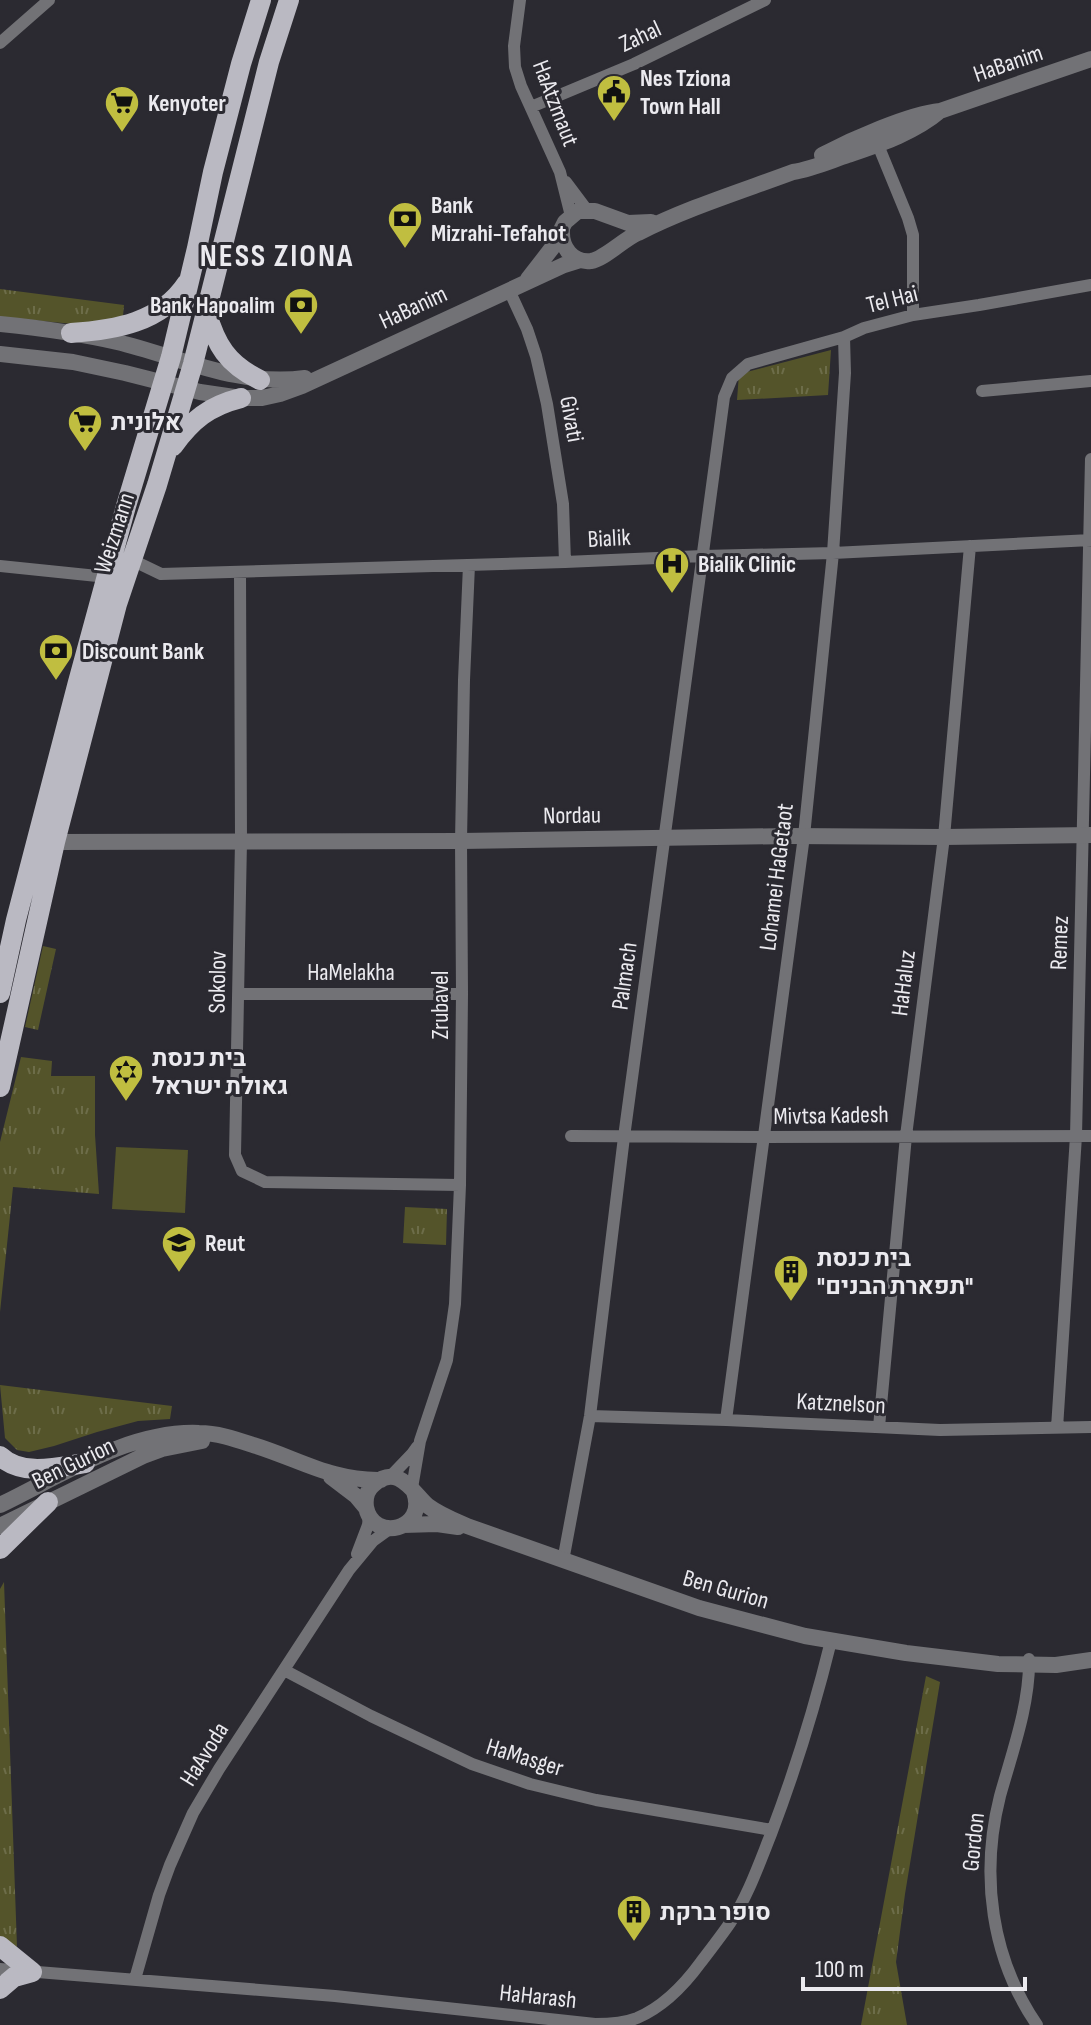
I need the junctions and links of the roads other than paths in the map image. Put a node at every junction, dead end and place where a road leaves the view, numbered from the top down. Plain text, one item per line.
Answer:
1 (49, 0) edge
2 (261, 0) edge
3 (289, 0) edge
4 (520, 0) edge
5 (765, 0) edge
6 (0, 43) edge
7 (1091, 59) edge
8 (531, 107) junction
9 (940, 111) junction
10 (878, 145) junction
11 (793, 172) junction
12 (581, 217) junction
13 (669, 219) junction
14 (608, 251) junction
15 (580, 260) junction
16 (191, 277) junction
17 (525, 283) junction
18 (1091, 285) edge
19 (509, 290) junction
20 (206, 311) junction
21 (913, 315) junction
22 (0, 324) edge
23 (71, 333) junction
24 (844, 337) junction
25 (0, 354) edge
26 (171, 357) junction
27 (193, 364) junction
28 (322, 376) junction
29 (260, 380) junction
30 (1091, 381) edge
31 (164, 382) junction
32 (186, 388) junction
33 (982, 391) dead end
34 (724, 397) joint
35 (241, 398) junction
36 (166, 456) junction
37 (1091, 459) edge
38 (1090, 540) edge
39 (970, 546) junction
40 (833, 553) junction
41 (703, 556) junction
42 (132, 560) junction
43 (565, 562) junction
44 (469, 565) junction
45 (0, 566) edge
46 (240, 572) junction
47 (107, 577) junction
48 (1088, 835) edge
49 (804, 836) junction
50 (665, 837) junction
51 (944, 837) junction
52 (241, 841) junction
53 (461, 841) junction
54 (55, 842) junction
55 (1, 984) edge
56 (239, 994) junction
57 (462, 994) junction
58 (0, 1087) edge
59 (571, 1136) dead end
60 (906, 1136) junction
61 (1076, 1136) junction
62 (1091, 1136) edge
63 (624, 1137) junction
64 (764, 1137) junction
65 (460, 1185) junction
66 (590, 1416) junction
67 (726, 1420) junction
68 (879, 1427) junction
69 (1091, 1427) edge
70 (1057, 1428) junction
71 (420, 1441) junction
72 (263, 1448) junction
73 (0, 1456) edge
74 (85, 1463) junction
75 (323, 1472) junction
76 (385, 1478) junction
77 (413, 1490) junction
78 (48, 1502) junction
79 (0, 1505) edge
80 (368, 1512) junction
81 (0, 1526) edge
82 (397, 1527) junction
83 (479, 1530) junction
84 (0, 1549) edge
85 (563, 1561) junction
86 (349, 1570) junction
87 (831, 1641) junction
88 (1091, 1660) edge
89 (1029, 1661) junction
90 (284, 1670) junction
91 (772, 1830) junction
92 (0, 1946) edge
93 (0, 1969) edge
94 (32, 1972) junction
95 (135, 1979) junction
96 (0, 1989) edge
97 (1037, 2025) edge

1 - 6 street
2 - 16 main road, Weizmann
3 - 20 main road, Weizmann
4 - 8 street, HaAtzmaut
5 - 8 street, Zahal
7 - 9 street, HaBanim
8 - 12 street, HaAtzmaut
9 - 10 street, HaBanim
9 - 11 street, HaBanim
10 - 11 street, HaBanim
10 - 21 street
11 - 13 street, HaBanim
12 - 13 street, HaBanim
12 - 14 street
12 - 15 street
12 - 17 street, HaBanim
13 - 14 street, HaBanim
14 - 15 street
15 - 17 street, HaBanim
16 - 23 main road
16 - 26 main road, Weizmann
17 - 19 street, HaBanim
18 - 21 street, Tel Hai
19 - 28 street, HaBanim
19 - 43 street, Givati
20 - 27 main road, Weizmann
20 - 29 main road
21 - 24 street, Tel Hai
22 - 23 street, HaBanim
23 - 26 street, HaBanim
24 - 34 street, Tel Hai
24 - 40 street, Lohamei HaGetaot
25 - 31 street, HaBanim
26 - 27 street, HaBanim
26 - 31 main road, Weizmann
27 - 29 street, HaBanim
27 - 32 main road, Weizmann
28 - 29 street, HaBanim
28 - 35 street, HaBanim
30 - 33 street
31 - 32 street, HaBanim
31 - 47 main road, Weizmann
32 - 35 street, HaBanim
32 - 36 main road, Weizmann
34 - 41 street, Palmach
35 - 36 main road
36 - 42 main road, Weizmann
37 - 38 street, Remez
38 - 39 street, Bialik
38 - 48 street, Remez
39 - 40 street, Bialik
39 - 51 street, HaHaluz
40 - 41 street, Bialik
40 - 49 street, Lohamei HaGetaot
41 - 43 street, Bialik
41 - 50 street, Palmach
42 - 46 street, Bialik
42 - 54 main road, Weizmann
43 - 44 street, Bialik
44 - 46 street, Bialik
44 - 53 street, Zrubavel
45 - 47 street
46 - 52 street, Sokolov
47 - 55 main road, Weizmann
48 - 51 street, Nordau
48 - 61 street, Remez
49 - 50 street, Nordau
49 - 51 street, Nordau
49 - 64 street, Lohamei HaGetaot
50 - 53 street, Nordau
50 - 63 street, Palmach
51 - 60 street, HaHaluz
52 - 53 street, Nordau
52 - 54 street, Nordau
52 - 56 street, Sokolov
53 - 57 street, Zrubavel
54 - 58 main road, Weizmann
56 - 57 street, HaMelakha
56 - 65 street, Sokolov
57 - 65 street, Zrubavel
59 - 63 street, Mivtsa Kadesh
60 - 61 street, Mivtsa Kadesh
60 - 64 street, Mivtsa Kadesh
60 - 68 street, HaHaluz
61 - 62 street, Mivtsa Kadesh
61 - 70 street, Remez
63 - 64 street, Mivtsa Kadesh
63 - 66 street, Palmach
64 - 67 street, Lohamei HaGetaot
65 - 71 street, Zrubavel
66 - 67 street, Katznelson
66 - 85 street, Palmach
67 - 68 street, Katznelson
68 - 70 street, Katznelson
69 - 70 street, Katznelson
71 - 76 street, Zrubavel
71 - 77 street, Zrubavel
72 - 74 street, Ben Gurion
72 - 75 street, Ben Gurion
72 - 78 street, Ben Gurion
73 - 74 main road
74 - 79 street, Ben Gurion
75 - 76 street, Ben Gurion
75 - 80 street, Ben Gurion
76 - 77 street
76 - 80 street
77 - 82 street
77 - 83 street, Ben Gurion
78 - 81 street, Ben Gurion
78 - 84 main road
80 - 82 street
80 - 86 street, HaAvoda
82 - 83 street, Ben Gurion
82 - 86 street, HaAvoda
83 - 85 street, Ben Gurion
85 - 87 street, Ben Gurion
86 - 90 street, HaAvoda
87 - 89 street, Ben Gurion
87 - 91 street, HaHarash
88 - 89 street, Ben Gurion
89 - 97 street, Gordon
90 - 91 street, HaMasger
90 - 95 street, HaAvoda
91 - 95 street, HaHarash
92 - 94 main road
93 - 94 street, HaHarash
94 - 95 street, HaHarash
94 - 96 main road

